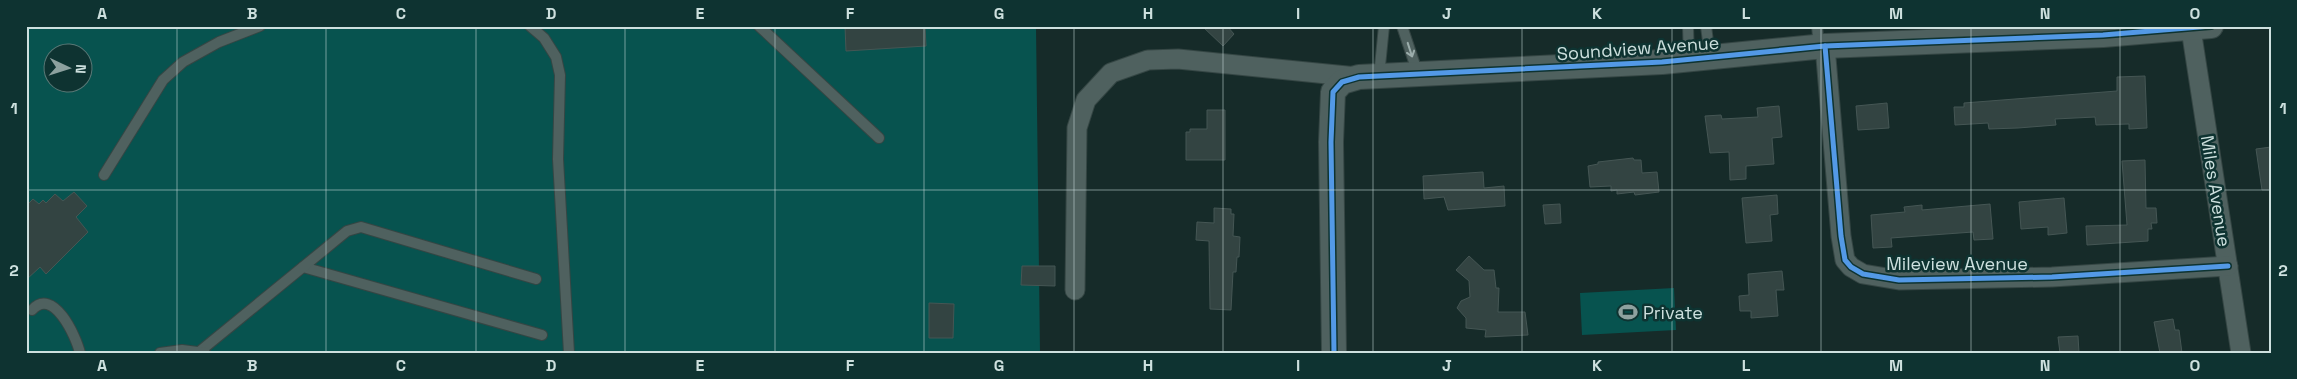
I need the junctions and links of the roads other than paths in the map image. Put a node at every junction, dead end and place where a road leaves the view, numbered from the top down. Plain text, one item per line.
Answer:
1 (260, 26) edge
2 (530, 26) edge
3 (759, 26) edge
4 (1384, 26) edge
5 (1402, 26) edge
6 (1688, 26) edge
7 (1706, 26) edge
8 (2204, 27) edge
9 (1820, 40) edge
10 (1699, 58) junction
11 (1418, 74) junction
12 (1369, 77) junction
13 (879, 138) dead end
14 (104, 175) dead end
15 (2228, 266) junction
16 (303, 267) junction
17 (536, 279) dead end
18 (1075, 290) dead end
19 (32, 310) dead end
20 (542, 335) dead end
21 (202, 352) edge
22 (80, 353) edge
23 (160, 353) edge
24 (569, 353) edge
25 (1334, 353) edge
26 (2241, 353) edge

1 - 14 lane
2 - 24 lane
3 - 13 lane
4 - 12 lane
5 -> 11 lane
6 - 10 lane
7 - 10 lane
8 - 9 street, Soundview Avenue
8 - 15 street, Miles Avenue
9 - 10 street, Soundview Avenue
9 - 15 street, Mileview Avenue
10 - 11 street, Soundview Avenue
11 - 12 street, Soundview Avenue
12 - 18 street
12 - 25 street, Soundview Avenue
15 - 26 street, Miles Avenue
16 - 17 lane
16 - 20 lane
16 - 21 lane
19 - 22 lane
21 - 23 lane

